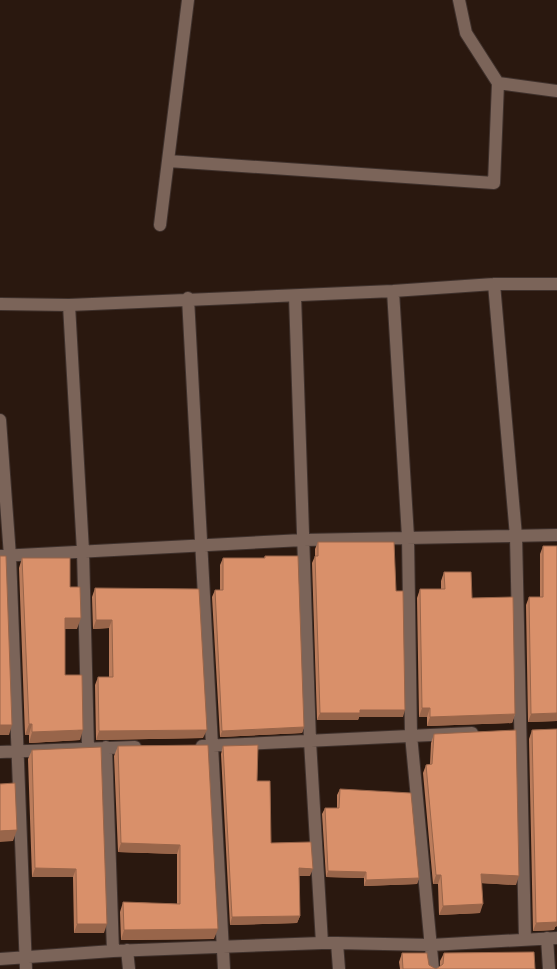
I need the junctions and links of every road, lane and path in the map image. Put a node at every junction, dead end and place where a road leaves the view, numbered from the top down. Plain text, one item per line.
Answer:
1 (188, 0) edge
2 (459, 0) edge
3 (498, 83) junction
4 (557, 90) edge
5 (168, 160) junction
6 (160, 225) dead end
7 (494, 284) junction
8 (557, 284) edge
9 (393, 291) junction
10 (295, 296) junction
11 (188, 298) junction
12 (0, 304) edge
13 (69, 305) junction
14 (0, 420) edge
15 (557, 534) edge
16 (516, 536) junction
17 (408, 537) junction
18 (303, 540) junction
19 (200, 545) junction
20 (83, 551) junction
21 (5, 556) edge
22 (490, 732) edge
23 (410, 735) junction
24 (310, 741) junction
25 (191, 746) edge
26 (210, 746) junction
27 (144, 747) edge
28 (88, 748) junction
29 (106, 748) junction
30 (18, 750) junction
31 (0, 752) edge
32 (552, 938) edge
33 (525, 939) junction
34 (322, 943) junction
35 (337, 943) junction
36 (431, 945) junction
37 (221, 946) junction
38 (113, 950) junction
39 (127, 950) junction
40 (0, 959) edge
41 (25, 964) edge
42 (129, 969) edge
43 (224, 969) edge
44 (339, 969) edge
45 (433, 969) edge
46 (549, 969) edge

1 - 5 street
2 - 3 street
3 - 4 street
3 - 5 street
5 - 6 street
7 - 8 street
7 - 9 street
7 - 16 street
9 - 10 street
9 - 17 street
10 - 11 street
10 - 18 street
11 - 13 street
11 - 19 street
12 - 13 street
13 - 20 street
14 - 21 street
15 - 16 street
16 - 17 street
16 - 33 street
17 - 18 street
17 - 23 street
18 - 19 street
18 - 24 street
19 - 20 street
19 - 26 street
20 - 21 street
20 - 28 street
21 - 30 street
22 - 23 street
23 - 24 street
23 - 36 street
24 - 26 street
24 - 34 street
25 - 26 street
26 - 37 street
27 - 29 street
28 - 29 street
28 - 30 street
29 - 38 street
30 - 31 street
30 - 41 street
32 - 33 street
32 - 46 street
33 - 36 street
34 - 35 street
34 - 37 street
35 - 36 street
35 - 44 street
36 - 45 street
37 - 39 street
37 - 43 street
38 - 39 street
38 - 41 street
39 - 42 street
40 - 41 street

